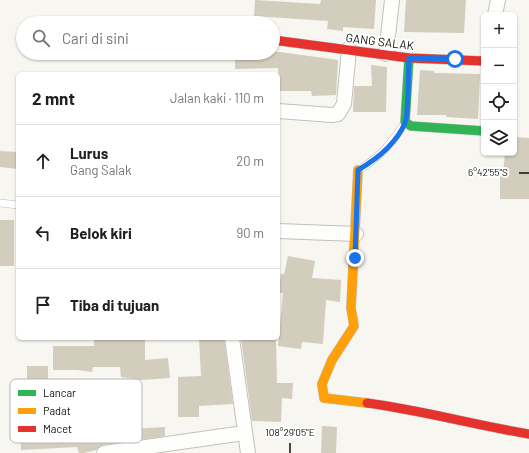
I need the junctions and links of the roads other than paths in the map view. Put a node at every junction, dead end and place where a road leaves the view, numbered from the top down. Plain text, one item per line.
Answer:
1 (392, 0) edge
2 (498, 0) edge
3 (496, 12) edge
4 (280, 41) edge
5 (349, 49) junction
6 (386, 54) junction
7 (409, 58) junction
8 (481, 61) edge
9 (280, 111) edge
10 (405, 122) junction
11 (481, 132) edge
12 (358, 170) joint
13 (0, 203) edge
14 (16, 205) edge
15 (280, 231) edge
16 (356, 234) junction
17 (232, 340) edge
18 (244, 433) junction
19 (529, 434) edge
20 (169, 448) edge
21 (104, 453) edge
22 (248, 453) edge

1 - 6 street
2 - 3 street
4 - 5 street, GANG SALAK
5 - 6 street, GANG SALAK
5 - 9 street
6 - 7 street, GANG SALAK
7 - 8 street, GANG SALAK
7 - 10 street
10 - 11 street
10 - 12 lane
12 - 16 street
13 - 14 lane
15 - 16 street
16 - 19 street
17 - 18 street
18 - 20 street
18 - 22 street
20 - 21 street

